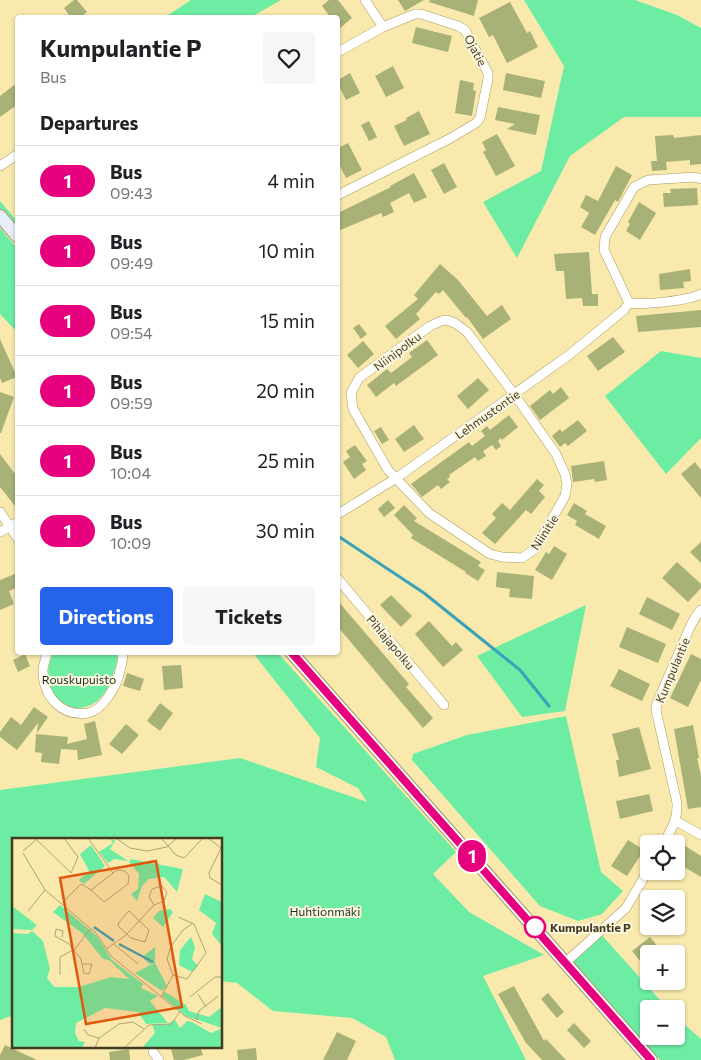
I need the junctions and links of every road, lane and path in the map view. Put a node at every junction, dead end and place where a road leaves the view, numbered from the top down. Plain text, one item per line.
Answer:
1 (365, 0) edge
2 (383, 28) junction
3 (340, 51) edge
4 (15, 156) edge
5 (0, 166) edge
6 (701, 179) edge
7 (340, 194) edge
8 (0, 216) edge
9 (15, 233) edge
10 (701, 294) edge
11 (629, 303) junction
12 (514, 394) junction
13 (395, 479) junction
14 (0, 512) edge
15 (340, 513) edge
16 (14, 525) edge
17 (0, 532) edge
18 (340, 581) edge
19 (701, 610) edge
20 (46, 655) edge
21 (123, 655) edge
22 (294, 655) edge
23 (444, 705) dead end
24 (676, 821) junction
25 (668, 835) edge
26 (701, 835) edge
27 (643, 880) edge
28 (566, 962) junction
29 (153, 1052) dead end
30 (159, 1060) edge
31 (651, 1060) edge

1 - 2 street
2 - 3 street, Ojatie
2 - 7 street, Ojatie
4 - 5 street
6 - 11 street
8 - 9 street
10 - 11 street
11 - 12 street, Lehmustontie
12 - 13 street, Lehmustontie
12 - 13 street, Niinipolku
12 - 13 street, Niinitie
13 - 15 street, Lehmustontie
14 - 16 street
16 - 17 street
18 - 23 street, Pihlajapolku
19 - 24 street, Kumpulantie
20 - 21 street
22 - 28 street
24 - 25 street
24 - 26 street
27 - 28 street
28 - 31 street
29 - 30 street

